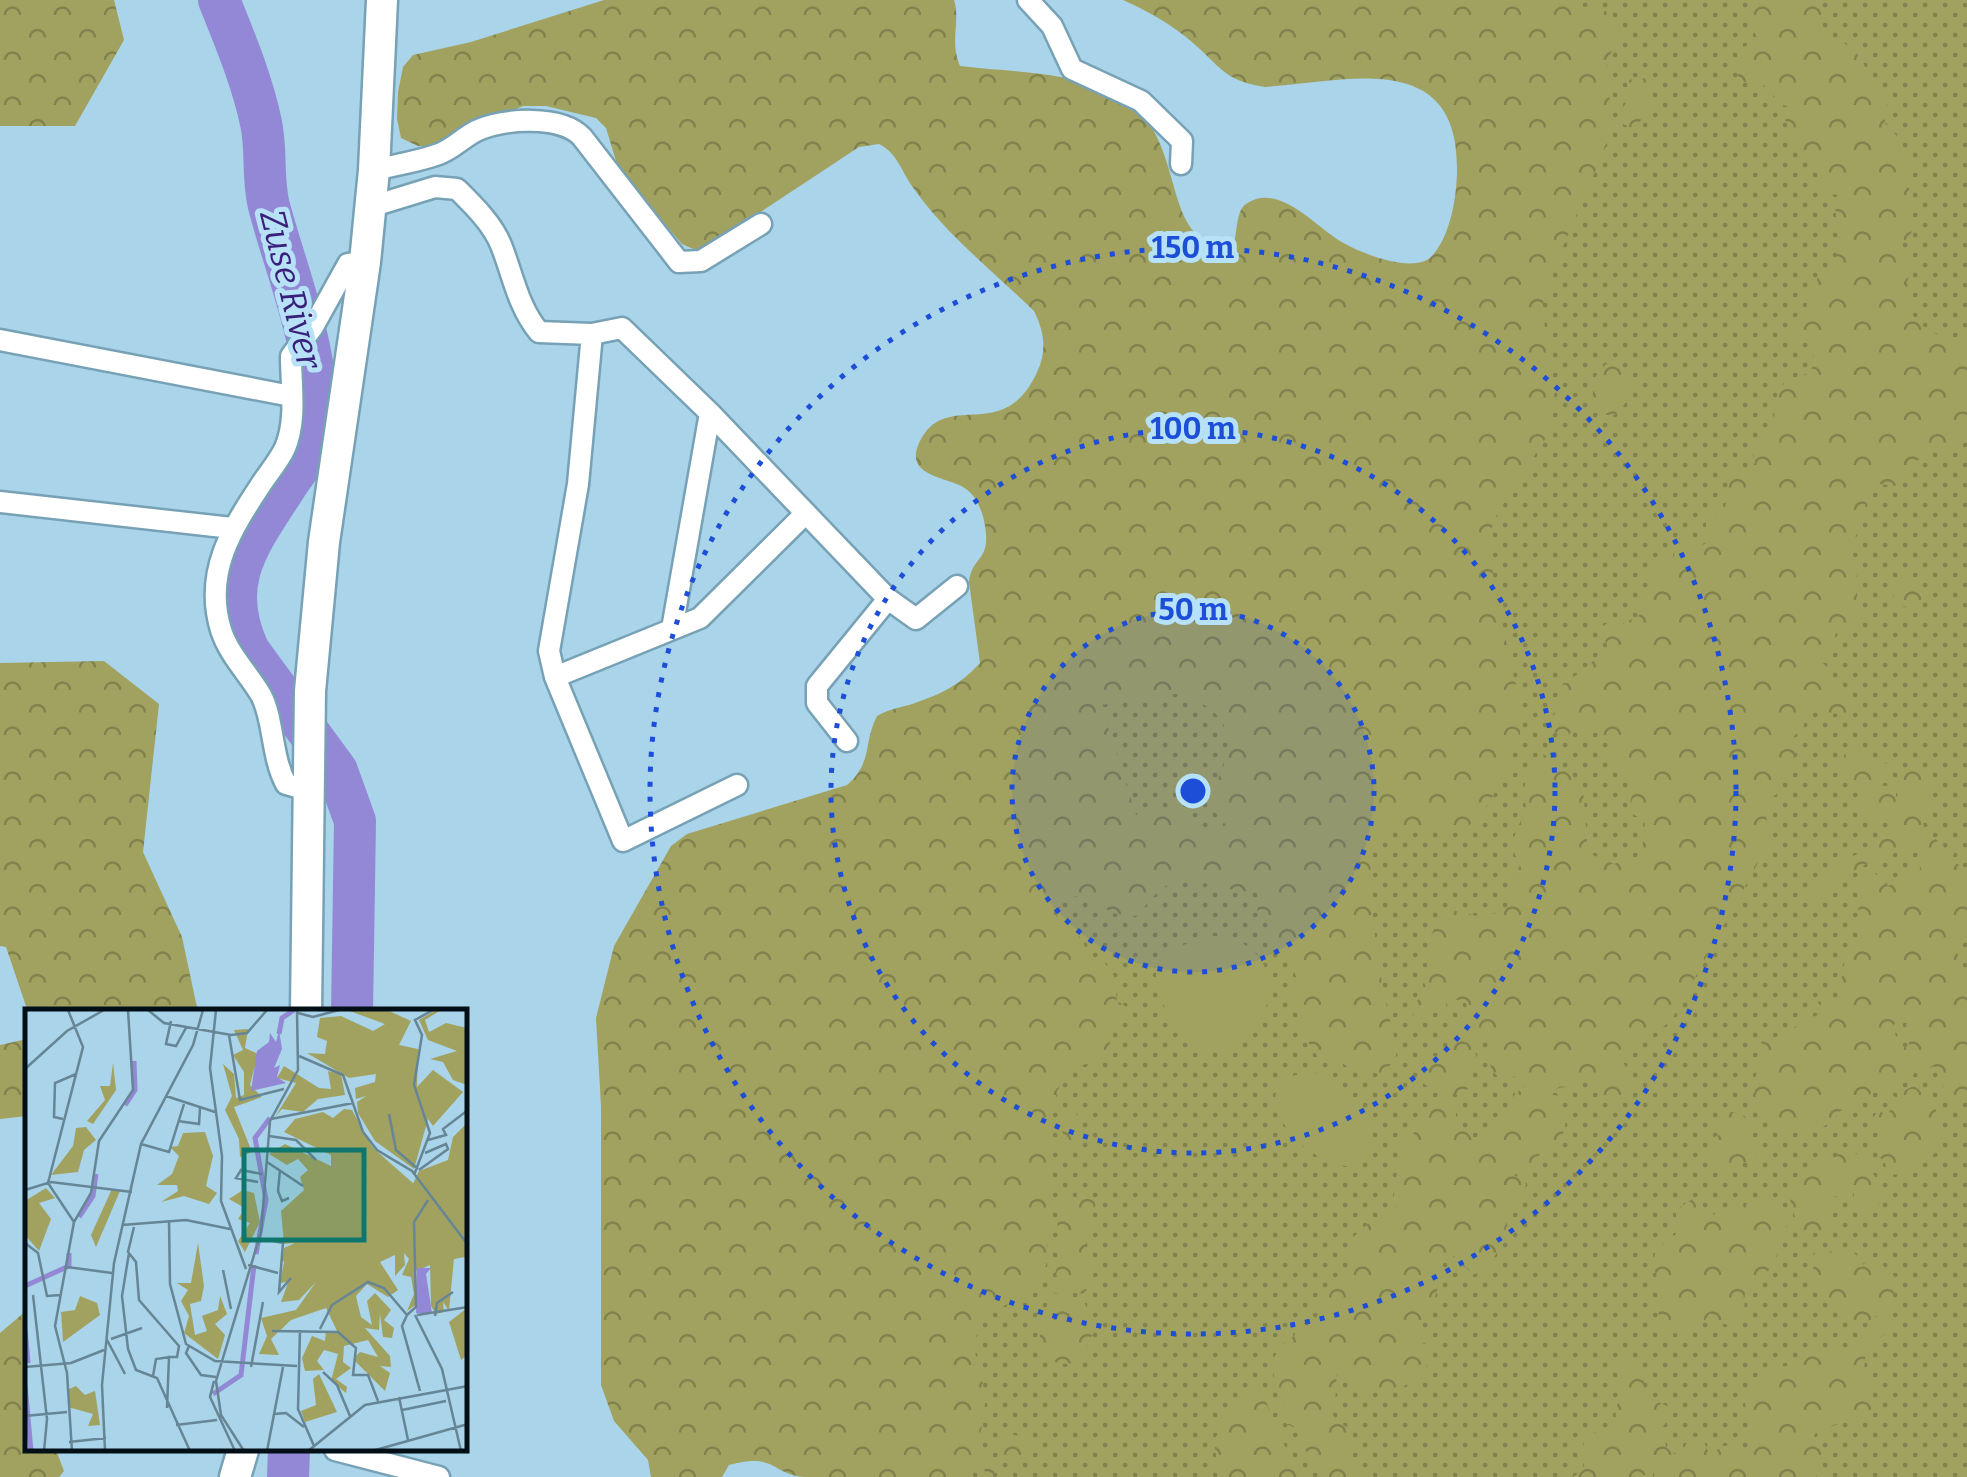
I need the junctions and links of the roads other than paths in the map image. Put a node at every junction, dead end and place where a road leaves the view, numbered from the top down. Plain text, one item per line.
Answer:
1 (382, 0) edge
2 (1028, 0) edge
3 (1180, 164) dead end
4 (374, 170) junction
5 (370, 207) junction
6 (762, 224) dead end
7 (365, 262) junction
8 (316, 322) junction
9 (592, 334) junction
10 (356, 337) junction
11 (0, 340) edge
12 (291, 396) junction
13 (710, 413) junction
14 (0, 502) edge
15 (806, 513) junction
16 (232, 528) junction
17 (957, 586) dead end
18 (888, 599) junction
19 (672, 629) junction
20 (554, 678) junction
21 (847, 741) dead end
22 (307, 779) junction
23 (737, 785) dead end
24 (306, 1009) edge
25 (242, 1452) edge
26 (342, 1452) edge
27 (236, 1477) edge
28 (440, 1477) edge

1 - 4 street
2 - 3 street
4 - 5 street
4 - 6 street
5 - 7 street
5 - 9 street
7 - 8 street
7 - 10 street
8 - 10 street
8 - 12 street
9 - 13 street
9 - 20 street
10 - 22 street
11 - 12 street
12 - 16 street
13 - 15 street
13 - 19 street
14 - 16 street
15 - 18 street
15 - 19 street
16 - 22 street
17 - 18 street
18 - 21 street
19 - 20 street
20 - 23 street
22 - 24 street
25 - 27 street
26 - 28 street

